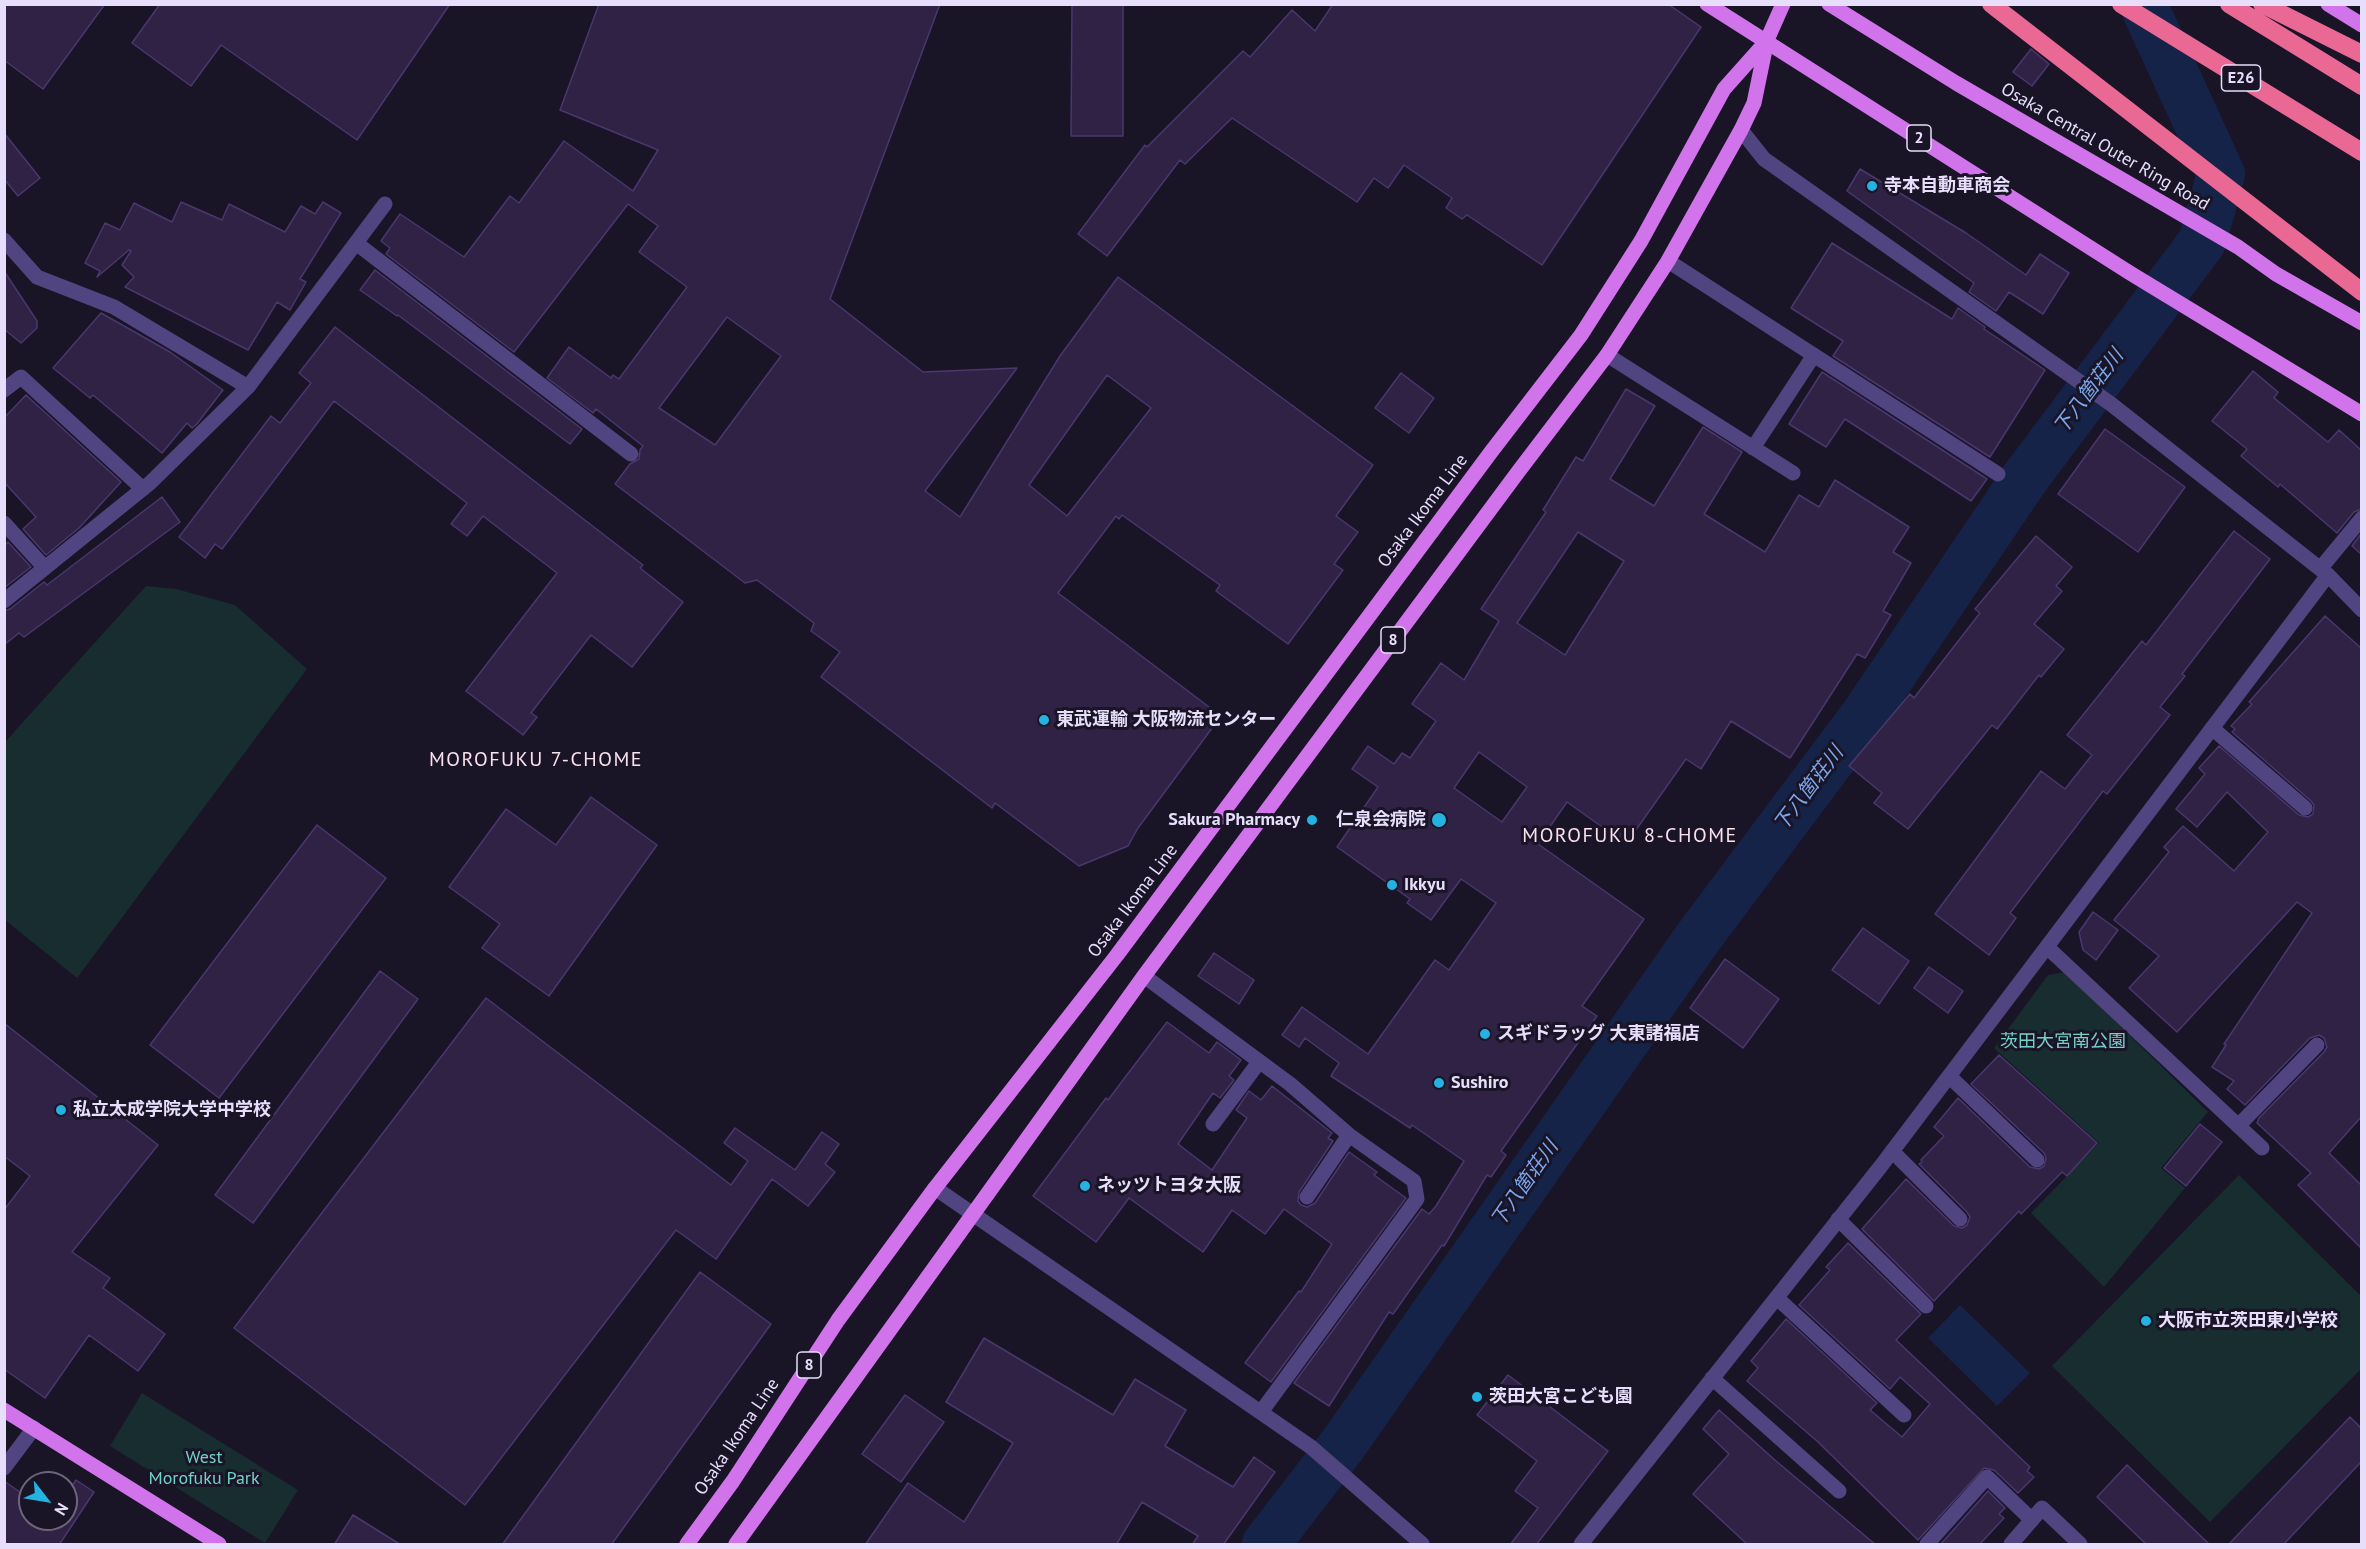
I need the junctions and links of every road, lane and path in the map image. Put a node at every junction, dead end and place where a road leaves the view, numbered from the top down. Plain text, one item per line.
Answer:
1 (1707, 4) edge
2 (1783, 4) edge
3 (1829, 4) edge
4 (1991, 4) edge
5 (2121, 4) edge
6 (2229, 4) edge
7 (2262, 4) edge
8 (2328, 4) edge
9 (2361, 25) edge
10 (1767, 40) junction
11 (2361, 54) edge
12 (2361, 86) edge
13 (1742, 130) junction
14 (2361, 152) edge
15 (385, 204) dead end
16 (4, 240) edge
17 (356, 243) junction
18 (1668, 261) junction
19 (2361, 292) edge
20 (2361, 323) edge
21 (1607, 355) junction
22 (1814, 355) junction
23 (248, 387) junction
24 (4, 390) edge
25 (2361, 414) edge
26 (1753, 448) junction
27 (631, 454) dead end
28 (1793, 473) dead end
29 (1998, 474) dead end
30 (143, 489) junction
31 (2361, 518) edge
32 (4, 523) edge
33 (45, 568) junction
34 (2324, 572) junction
35 (4, 601) edge
36 (2361, 610) edge
37 (2212, 728) junction
38 (2305, 808) dead end
39 (2047, 947) junction
40 (1144, 976) junction
41 (2317, 1045) dead end
42 (1259, 1062) junction
43 (1949, 1076) junction
44 (1213, 1124) dead end
45 (2238, 1126) junction
46 (1349, 1135) junction
47 (2262, 1148) dead end
48 (1892, 1151) junction
49 (2037, 1160) dead end
50 (935, 1188) junction
51 (1307, 1197) dead end
52 (972, 1215) junction
53 (1838, 1219) junction
54 (1959, 1219) dead end
55 (1777, 1298) junction
56 (1926, 1306) dead end
57 (1712, 1378) junction
58 (4, 1410) edge
59 (1261, 1413) junction
60 (1904, 1415) dead end
61 (34, 1428) junction
62 (4, 1468) edge
63 (1839, 1491) dead end
64 (2032, 1520) junction
65 (1589, 1542) edge
66 (219, 1545) edge
67 (687, 1545) edge
68 (736, 1545) edge
69 (1422, 1545) edge
70 (1928, 1545) edge
71 (2011, 1545) edge
72 (2080, 1545) edge

1 - 10 main road, 2
2 - 10 main road, Osaka Ikoma Line / 8
3 - 20 main road, Osaka Central Outer Ring Road
4 - 19 highway
5 - 14 highway, E26
6 - 12 highway
7 - 11 highway
8 - 9 main road
10 - 13 main road, Osaka Ikoma Line / 8
10 - 25 main road, 2
10 - 50 main road, Osaka Ikoma Line / 8
13 - 18 main road, Osaka Ikoma Line / 8
13 - 34 street
15 - 17 street
16 - 23 street
17 - 23 street
17 - 27 street
18 - 21 main road, Osaka Ikoma Line / 8
18 - 22 street
21 - 26 street
21 - 40 main road, Osaka Ikoma Line / 8
22 - 26 street
22 - 29 street
23 - 30 street
24 - 30 street
26 - 28 street
30 - 33 street
31 - 34 street
32 - 33 street
33 - 35 street
34 - 36 street
34 - 37 street
37 - 38 street
37 - 39 street
39 - 43 street
39 - 45 street
40 - 42 street
40 - 52 main road, Osaka Ikoma Line / 8
41 - 45 street
42 - 44 street
42 - 46 street
43 - 48 street
43 - 49 street
45 - 47 street
46 - 51 street
46 - 59 street
48 - 53 street
48 - 54 street
50 - 52 street
50 - 67 main road, Osaka Ikoma Line / 8
52 - 59 street
52 - 68 main road, Osaka Ikoma Line / 8
53 - 55 street
53 - 56 street
55 - 57 street
55 - 60 street
57 - 63 street
57 - 65 street
58 - 61 main road
59 - 69 street
61 - 62 street
61 - 66 main road
64 - 70 street
64 - 71 street
64 - 72 street

